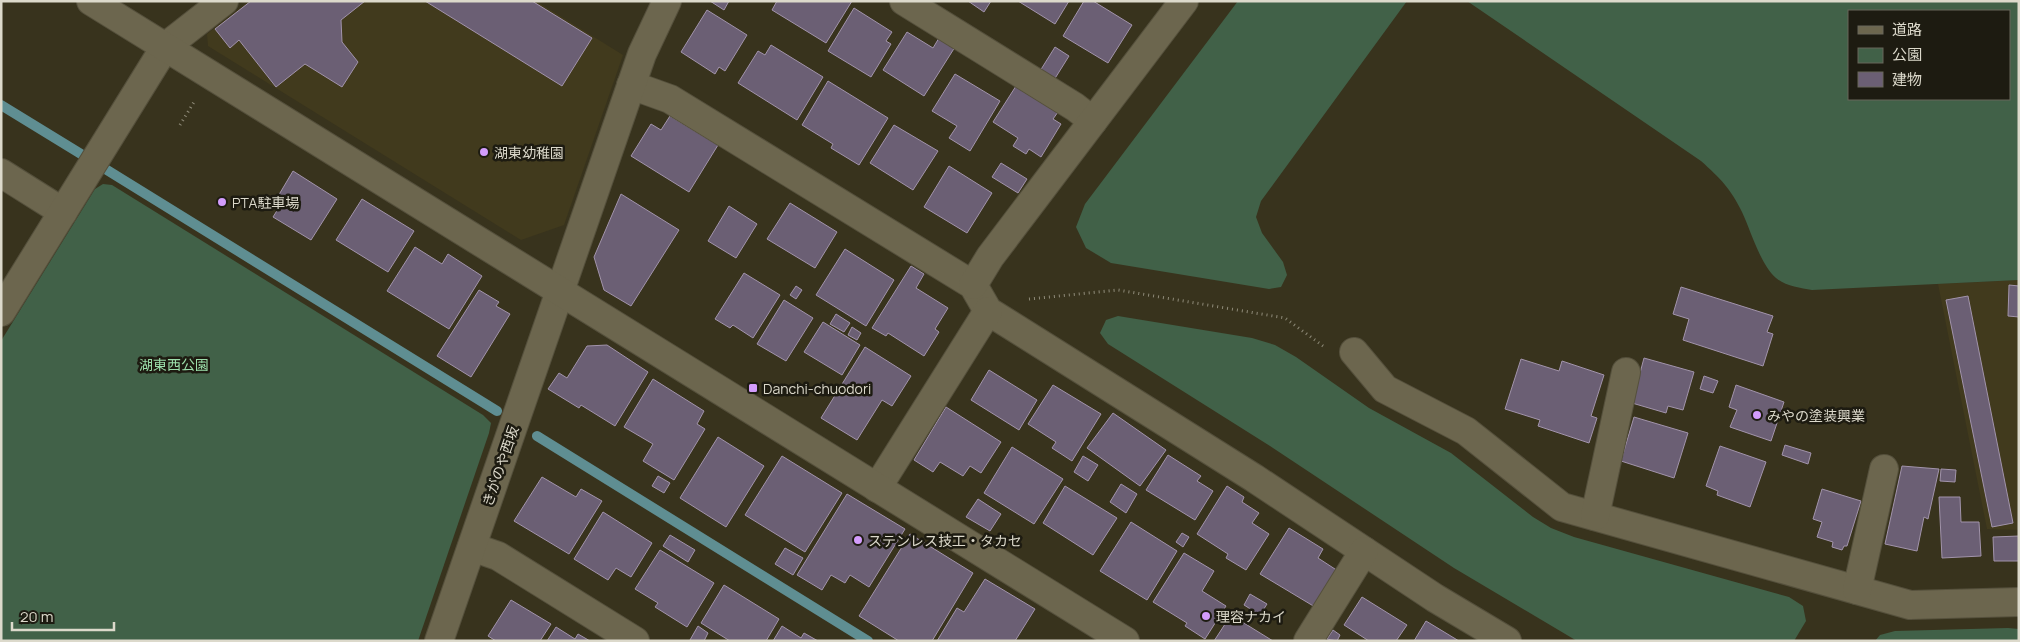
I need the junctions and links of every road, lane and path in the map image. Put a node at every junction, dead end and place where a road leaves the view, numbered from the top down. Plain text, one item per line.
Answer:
1 (92, 1) edge
2 (224, 1) edge
3 (667, 1) edge
4 (904, 1) edge
5 (1184, 1) edge
6 (165, 47) junction
7 (632, 85) junction
8 (197, 97) dead end
9 (1093, 121) junction
10 (180, 125) dead end
11 (1, 174) edge
12 (63, 212) junction
13 (973, 285) junction
14 (560, 291) junction
15 (1028, 299) dead end
16 (988, 311) junction
17 (1, 312) edge
18 (1319, 343) dead end
19 (1354, 352) dead end
20 (1626, 372) dead end
21 (1884, 469) dead end
22 (878, 488) junction
23 (1595, 516) junction
24 (472, 547) junction
25 (1364, 551) junction
26 (1857, 590) junction
27 (2019, 602) edge
28 (440, 641) edge
29 (635, 641) edge
30 (1125, 641) edge
31 (1308, 641) edge
32 (1507, 641) edge

1 - 6 street
2 - 6 street
3 - 7 street, きがのや西坂
4 - 9 street
5 - 9 street
6 - 12 street
6 - 14 street
7 - 13 street
7 - 14 street, きがのや西坂
8 - 10 path
9 - 13 street
11 - 12 street
12 - 17 street
13 - 16 street
14 - 22 street
14 - 24 street, きがのや西坂
15 - 18 path
16 - 22 street
16 - 25 street
19 - 23 street
20 - 23 street
21 - 26 street
22 - 30 street
23 - 26 street
24 - 28 street, きがのや西坂
24 - 29 street
25 - 31 street
25 - 32 street
26 - 27 street

